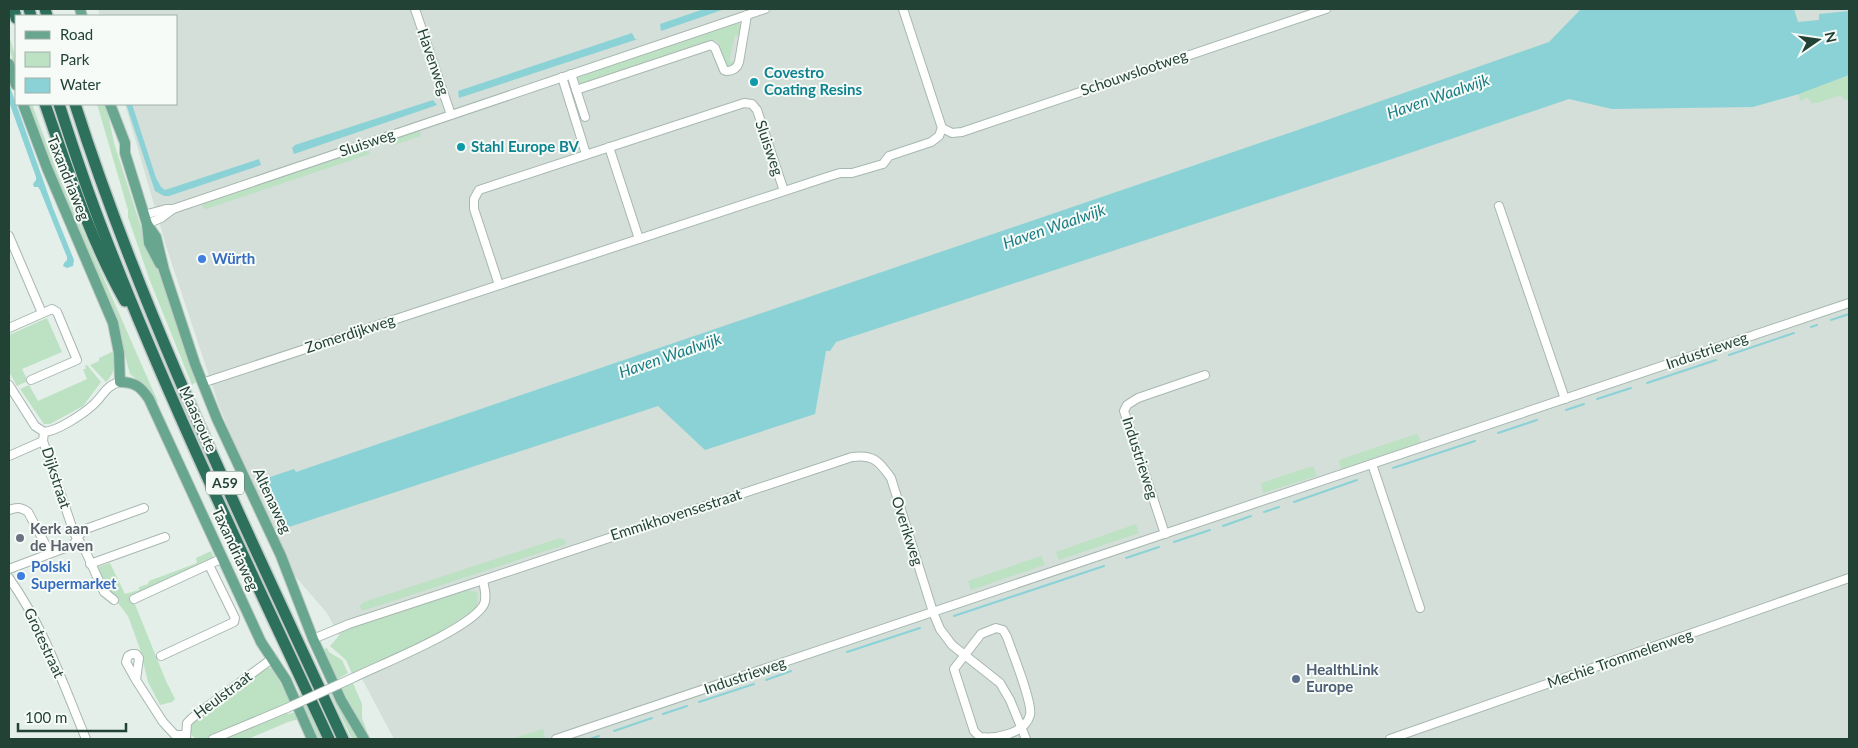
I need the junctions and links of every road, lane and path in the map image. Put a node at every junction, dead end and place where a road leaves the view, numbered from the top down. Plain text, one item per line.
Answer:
1 (415, 9) edge
2 (765, 9) edge
3 (903, 9) edge
4 (1326, 9) edge
5 (747, 15) junction
6 (9, 64) edge
7 (571, 74) junction
8 (562, 78) junction
9 (15, 83) edge
10 (576, 90) junction
11 (23, 105) edge
12 (45, 105) edge
13 (59, 105) edge
14 (75, 105) edge
15 (110, 105) edge
16 (451, 115) junction
17 (585, 117) dead end
18 (942, 128) junction
19 (609, 148) junction
20 (586, 154) junction
21 (784, 191) junction
22 (1499, 206) dead end
23 (145, 220) junction
24 (9, 236) edge
25 (639, 239) junction
26 (499, 285) junction
27 (1849, 303) edge
28 (42, 313) junction
29 (9, 328) edge
30 (149, 344) junction
31 (1205, 375) dead end
32 (31, 380) dead end
33 (120, 382) junction
34 (202, 383) junction
35 (9, 385) edge
36 (1565, 399) junction
37 (44, 432) junction
38 (43, 441) junction
39 (9, 456) edge
40 (871, 457) joint
41 (1372, 464) junction
42 (144, 508) dead end
43 (9, 510) edge
44 (1165, 534) junction
45 (165, 537) dead end
46 (77, 538) junction
47 (50, 553) junction
48 (223, 558) junction
49 (90, 564) junction
50 (209, 565) junction
51 (9, 569) edge
52 (9, 578) edge
53 (1849, 578) edge
54 (483, 580) junction
55 (134, 599) dead end
56 (114, 600) dead end
57 (1420, 608) dead end
58 (933, 612) junction
59 (313, 639) junction
60 (964, 655) junction
61 (161, 656) dead end
62 (273, 658) junction
63 (136, 680) dead end
64 (1021, 726) junction
65 (186, 737) edge
66 (85, 739) edge
67 (213, 739) edge
68 (312, 739) edge
69 (329, 739) edge
70 (343, 739) edge
71 (364, 739) edge
72 (556, 739) edge
73 (1026, 739) edge
74 (1390, 739) edge

1 - 16 street, Havenweg
2 - 5 street, Sluisweg
3 - 18 street
4 - 18 street, Schouwslootweg
5 - 7 street, Sluisweg
5 - 10 street
6 - 9 main road
7 - 8 street, Sluisweg
7 - 10 street
8 - 16 street, Sluisweg
8 - 20 street
10 - 17 street
11 - 33 main road, Taxandriaweg
12 - 30 highway, A59
13 - 30 highway, Maasroute / A59
14 - 70 highway, Maasroute / A59
15 - 23 main road, Altenaweg
16 - 23 street, Sluisweg
18 - 21 street
19 - 20 street, Sluisweg
19 - 21 street, Sluisweg
19 - 25 street
20 - 26 street, Sluisweg
21 - 25 street, Sluisweg
22 - 36 street
23 - 34 main road, Altenaweg
24 - 28 street
25 - 26 street, Sluisweg
26 - 34 street, Zomerdijkweg
27 - 36 street, Industrieweg
28 - 29 street
28 - 32 street
30 - 69 highway, Maasroute / A59
31 - 44 street, Industrieweg
33 - 37 street
33 - 48 main road, Taxandriaweg
34 - 59 main road, Altenaweg
35 - 37 street, Dijkstraat
36 - 41 street, Industrieweg
37 - 38 street, Dijkstraat
38 - 39 street
38 - 46 street, Dijkstraat
40 - 54 street, Emmikhovensestraat
40 - 58 street, Overikweg
41 - 44 street, Industrieweg
41 - 57 street
42 - 46 street
43 - 47 street
44 - 58 street, Industrieweg
45 - 49 street
46 - 47 street
46 - 49 street, Dijkstraat
47 - 51 street
48 - 50 street
48 - 62 main road, Taxandriaweg
49 - 56 street, Dijkstraat
50 - 55 street
50 - 61 street, Taxandriaweg
52 - 66 street, Grotestraat
53 - 74 street, Mechie Trommelenweg
54 - 59 street, Emmikhovensestraat
54 - 67 street, bridge
58 - 60 street
58 - 72 street, Industrieweg
59 - 71 main road, Altenaweg
60 - 64 street
60 - 64 street
60 - 64 street
62 - 65 street, Heulstraat
62 - 68 main road, Taxandriaweg
63 - 65 street
64 - 73 street

